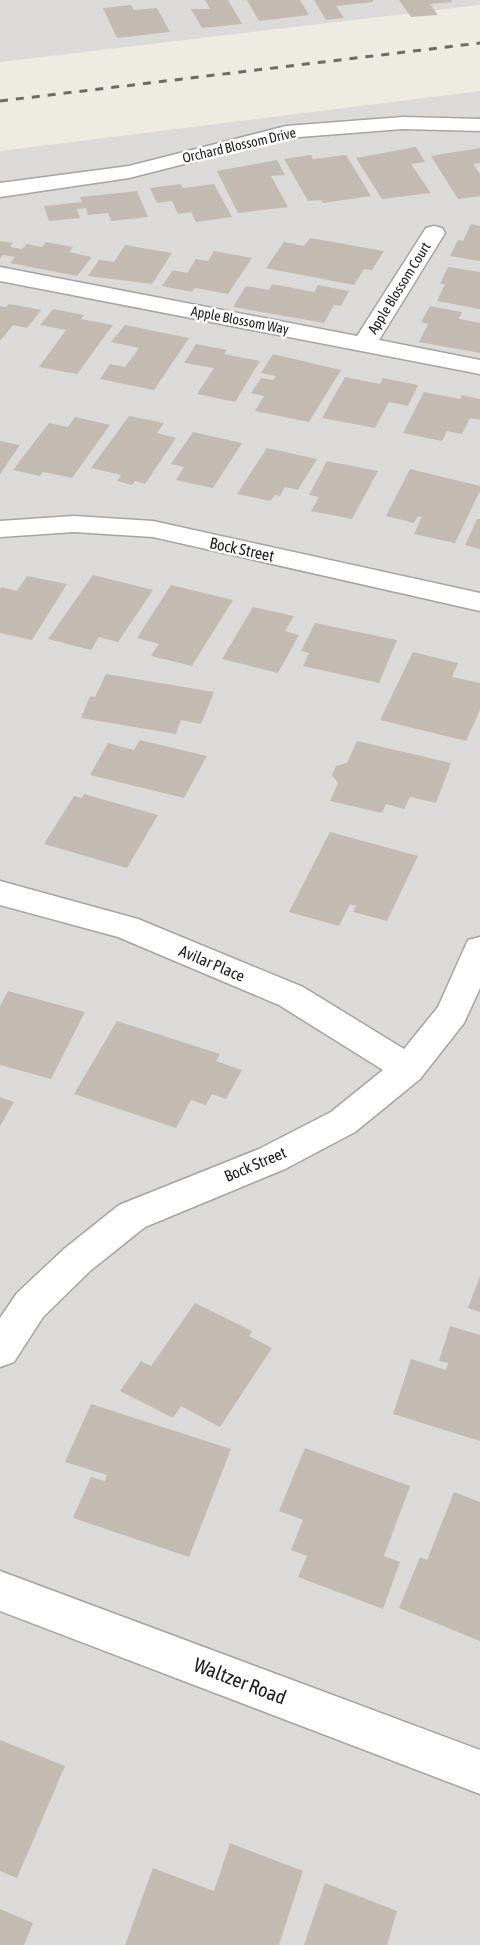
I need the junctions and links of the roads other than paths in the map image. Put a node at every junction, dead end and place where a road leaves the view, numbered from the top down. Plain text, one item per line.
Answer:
1 (480, 125) edge
2 (0, 190) edge
3 (434, 233) dead end
4 (0, 274) edge
5 (365, 343) junction
6 (480, 367) edge
7 (0, 530) edge
8 (480, 602) edge
9 (0, 893) edge
10 (480, 949) edge
11 (408, 1069) junction
12 (0, 1350) edge
13 (0, 1591) edge
14 (480, 1772) edge

1 - 2 street, Orchard Blossom Drive
3 - 5 street, Apple Blossom Court
4 - 5 street, Apple Blossom Way
5 - 6 street, Apple Blossom Way
7 - 8 street, Bock Street
9 - 11 street, Avilar Place
10 - 11 street, Bock Street
11 - 12 street, Bock Street
13 - 14 street, Waltzer Road

